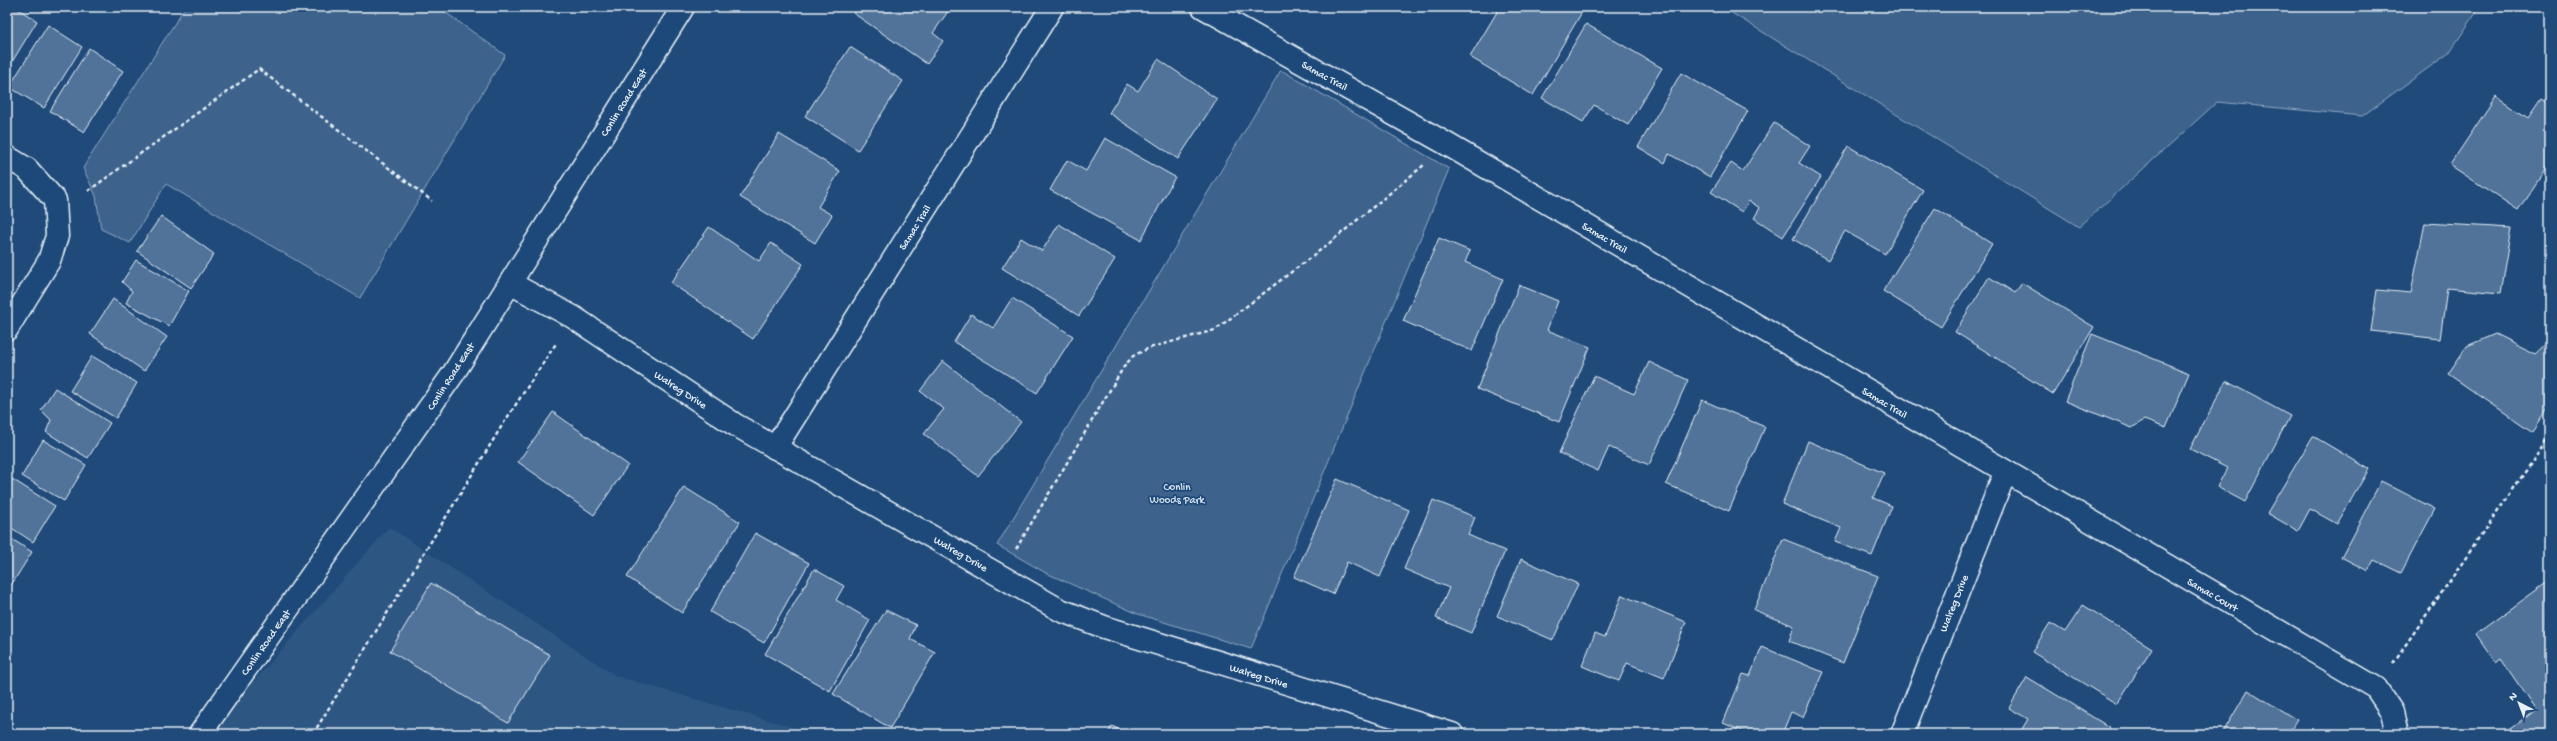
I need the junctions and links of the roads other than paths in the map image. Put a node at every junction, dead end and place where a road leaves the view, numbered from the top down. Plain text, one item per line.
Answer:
1 (683, 7) edge
2 (1052, 7) edge
3 (1203, 7) edge
4 (7, 157) edge
5 (510, 283) junction
6 (7, 329) edge
7 (775, 448) junction
8 (2005, 473) junction
9 (200, 734) edge
10 (1452, 734) edge
11 (1902, 734) edge
12 (2397, 734) edge

1 - 5 street, Conlin Road East
2 - 7 street, Samac Trail
3 - 8 street, Samac Trail
4 - 6 street
5 - 7 street, Walreg Drive
5 - 9 street, Conlin Road East
7 - 10 street, Walreg Drive
8 - 11 street, Walreg Drive
8 - 12 street, Samac Court

